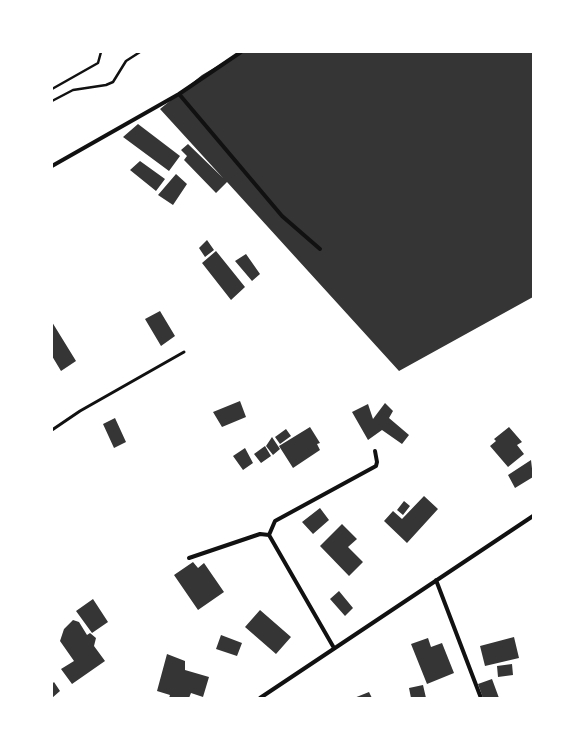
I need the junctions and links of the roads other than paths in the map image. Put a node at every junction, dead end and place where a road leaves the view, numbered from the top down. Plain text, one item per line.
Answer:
1 (241, 52) edge
2 (179, 94) junction
3 (52, 166) edge
4 (320, 249) dead end
5 (184, 352) dead end
6 (52, 430) edge
7 (375, 451) dead end
8 (533, 516) edge
9 (268, 536) junction
10 (189, 558) dead end
11 (436, 580) junction
12 (334, 648) junction
13 (260, 698) edge
14 (481, 698) edge

1 - 2 street
2 - 3 street
2 - 4 street
5 - 6 lane
7 - 9 street
8 - 11 street
9 - 10 street
9 - 12 street
11 - 12 street
11 - 14 street
12 - 13 street

